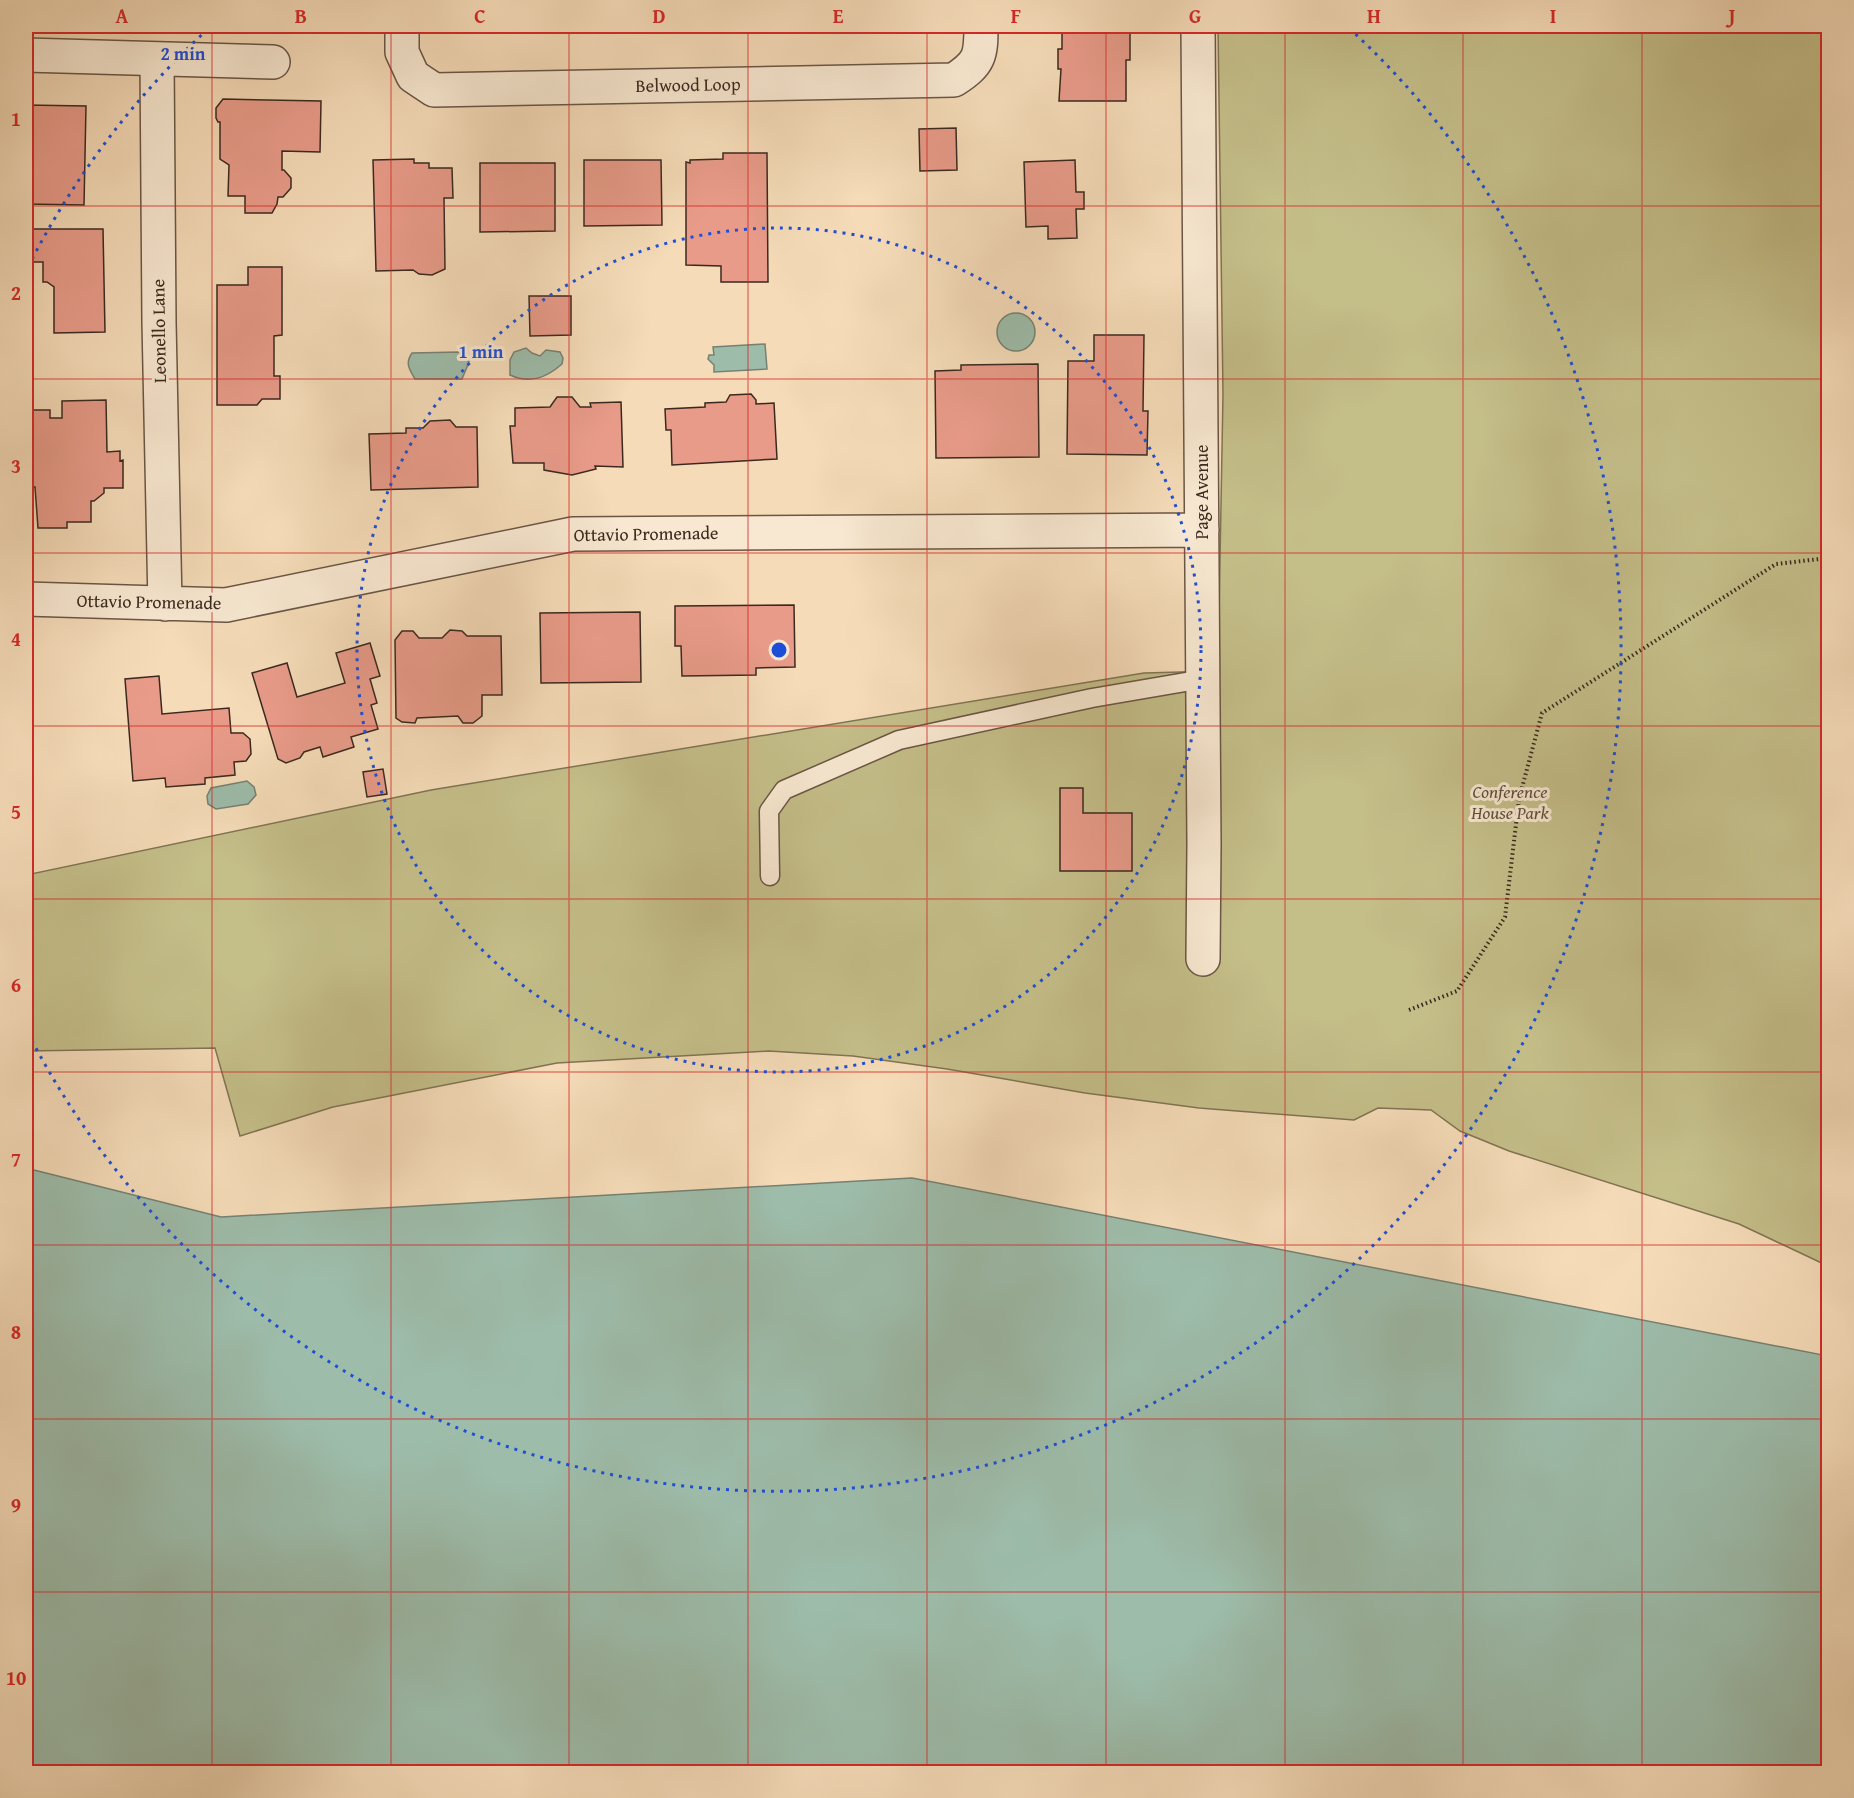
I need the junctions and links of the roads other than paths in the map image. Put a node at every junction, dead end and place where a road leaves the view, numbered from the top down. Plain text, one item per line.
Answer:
1 (402, 26) edge
2 (981, 26) edge
3 (1198, 26) edge
4 (26, 55) edge
5 (157, 59) junction
6 (273, 62) dead end
7 (1202, 530) junction
8 (26, 599) edge
9 (165, 604) junction
10 (1203, 679) junction
11 (770, 876) dead end
12 (1203, 959) dead end

1 - 2 street, Belwood Loop
3 - 7 street, Page Avenue
4 - 5 street
5 - 6 street
5 - 9 street, Leonello Lane
7 - 9 street, Ottavio Promenade
7 - 10 street, Page Avenue
8 - 9 street, Ottavio Promenade
10 - 11 lane
10 - 12 street, Page Avenue

